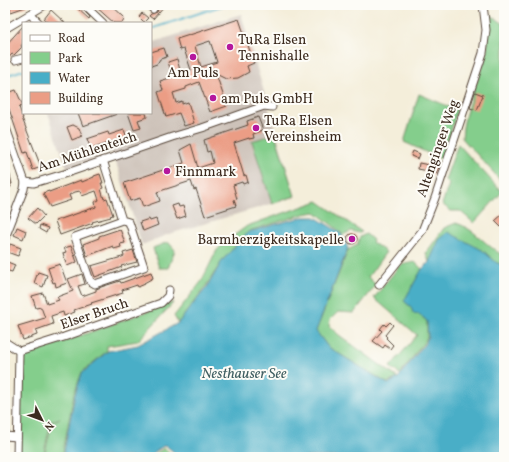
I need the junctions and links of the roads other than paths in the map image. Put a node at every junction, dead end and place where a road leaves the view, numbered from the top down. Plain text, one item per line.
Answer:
1 (45, 5) edge
2 (84, 5) edge
3 (483, 5) edge
4 (30, 14) junction
5 (38, 22) edge
6 (102, 22) edge
7 (5, 29) edge
8 (22, 58) edge
9 (15, 60) dead end
10 (272, 107) dead end
11 (5, 125) edge
12 (103, 160) junction
13 (25, 182) junction
14 (122, 220) junction
15 (5, 238) edge
16 (379, 285) dead end
17 (169, 290) dead end
18 (5, 342) edge
19 (19, 351) junction
20 (5, 436) edge
21 (17, 437) junction
22 (17, 457) edge

1 - 4 street
2 - 6 street
3 - 16 street, Altenginger Weg
4 - 5 street
4 - 7 street
8 - 9 street
10 - 12 street, Am Mühlenteich
11 - 13 street
12 - 13 street, Am Mühlenteich
12 - 14 street
13 - 15 street
14 - 14 street
17 - 19 street, Elser Bruch
18 - 19 street
19 - 21 street
20 - 21 street
21 - 22 street

